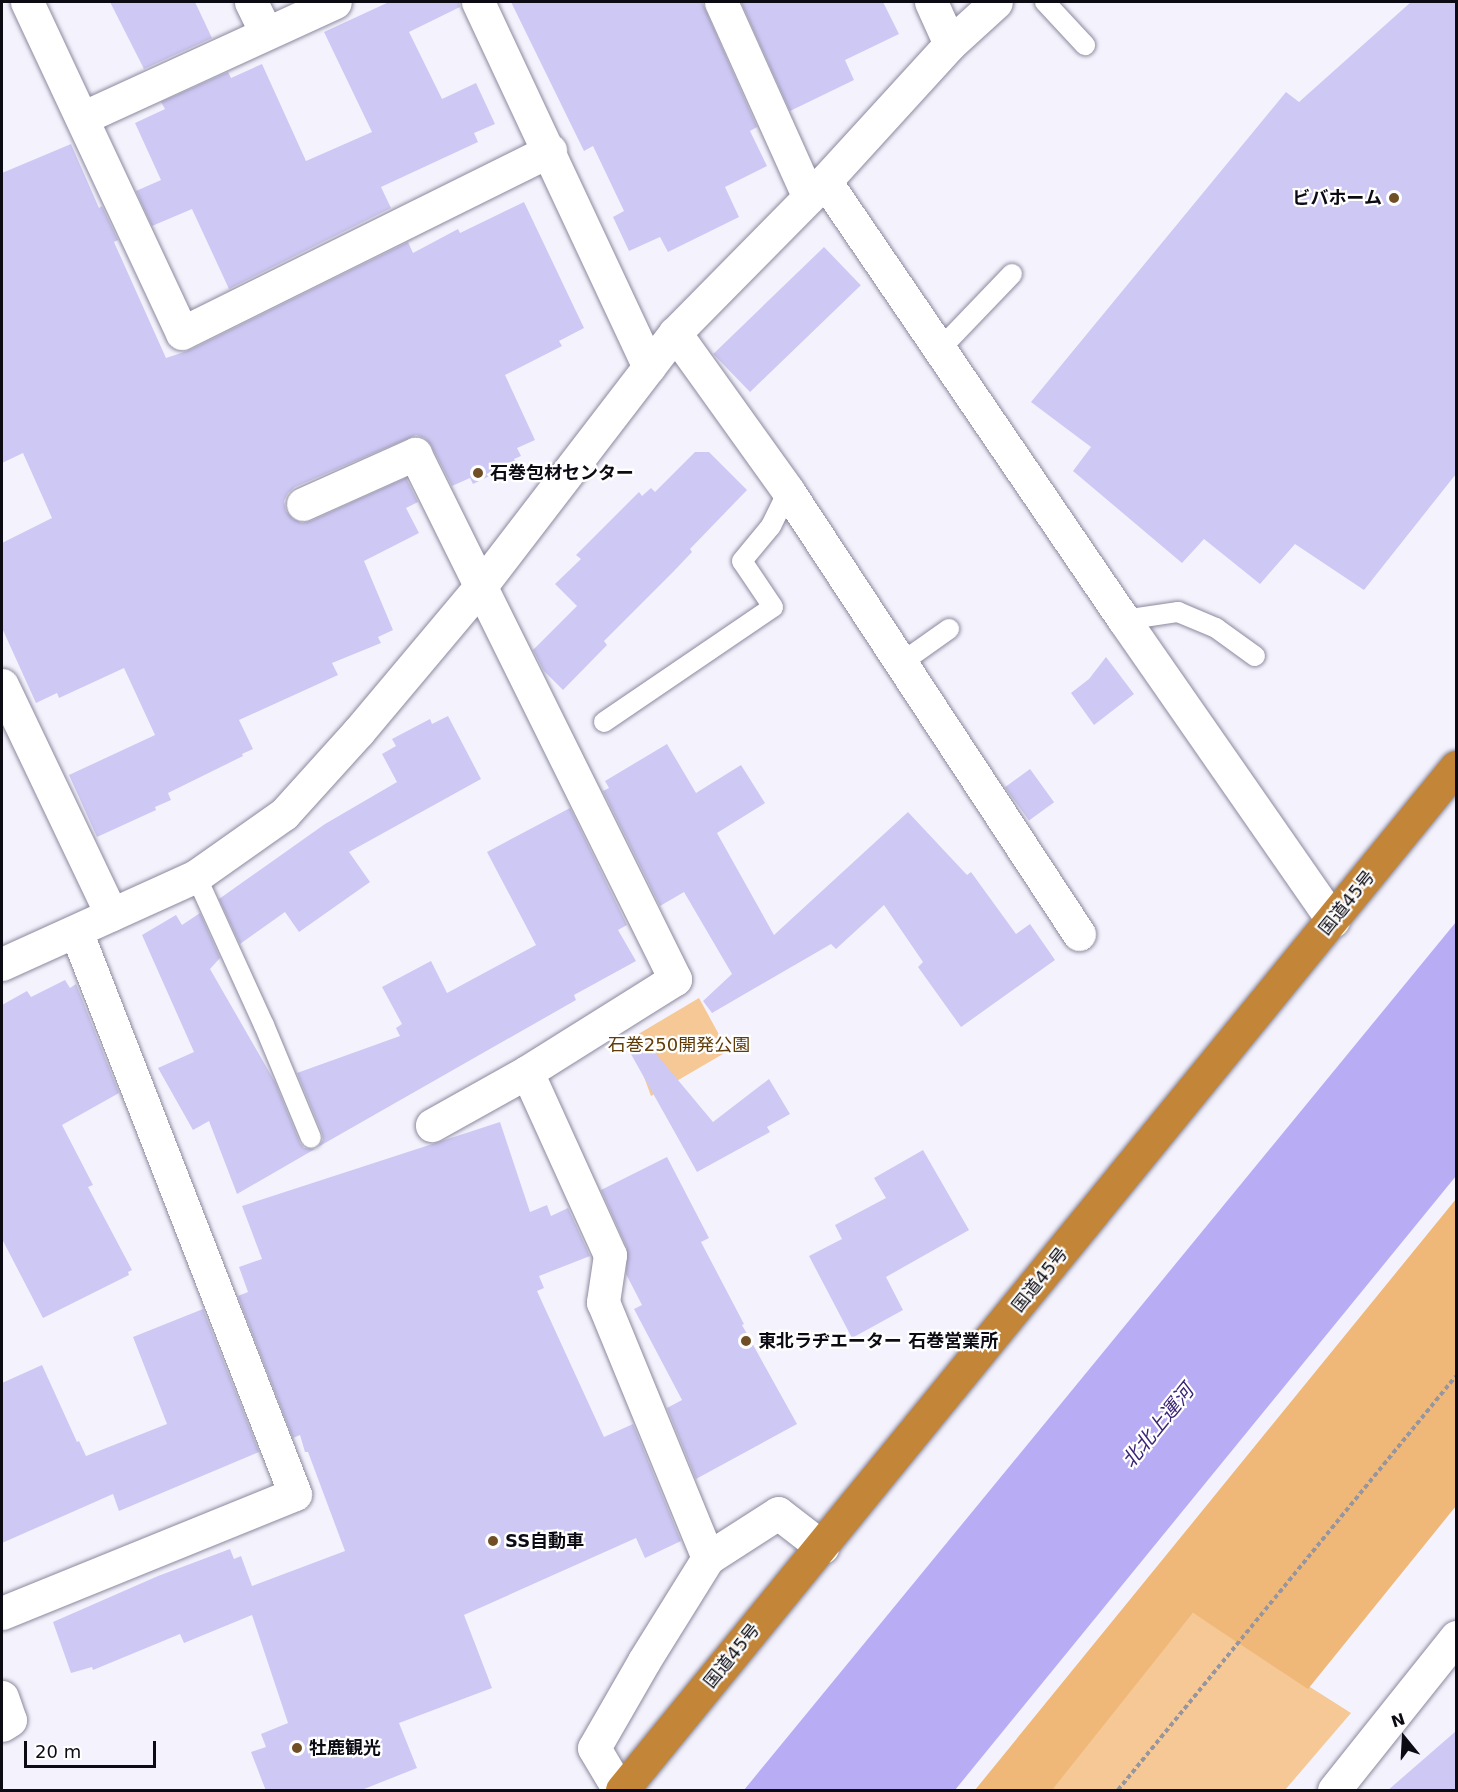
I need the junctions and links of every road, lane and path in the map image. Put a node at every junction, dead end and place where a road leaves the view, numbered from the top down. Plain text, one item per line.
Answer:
1 (27, 2) edge
2 (251, 2) edge
3 (335, 2) edge
4 (478, 2) edge
5 (721, 2) edge
6 (931, 2) edge
7 (996, 2) edge
8 (1045, 2) edge
9 (266, 33) junction
10 (950, 44) junction
11 (1086, 45) dead end
12 (82, 118) junction
13 (549, 150) junction
14 (817, 188) junction
15 (1012, 274) dead end
16 (675, 333) junction
17 (940, 349) junction
18 (649, 367) junction
19 (788, 491) junction
20 (303, 504) dead end
21 (480, 587) junction
22 (1124, 620) junction
23 (949, 629) dead end
24 (1255, 656) dead end
25 (901, 663) junction
26 (2, 685) edge
27 (604, 722) dead end
28 (1456, 767) edge
29 (196, 876) junction
30 (111, 914) junction
31 (1333, 921) junction
32 (76, 931) junction
33 (1079, 934) dead end
34 (2, 964) edge
35 (527, 1072) junction
36 (432, 1125) dead end
37 (311, 1138) dead end
38 (1456, 1376) edge
39 (822, 1547) junction
40 (708, 1558) junction
41 (2, 1613) edge
42 (1456, 1637) edge
43 (2, 1697) edge
44 (2, 1725) edge
45 (620, 1791) edge
46 (1118, 1791) edge
47 (1334, 1791) edge

1 - 12 street
2 - 9 street
3 - 9 street
4 - 13 street
5 - 14 street
6 - 10 street
7 - 10 street
8 - 11 lane
9 - 12 street
10 - 14 street
12 - 13 street
13 - 18 street
14 - 16 street
14 - 17 street
15 - 17 lane
16 - 18 street
16 - 19 street
17 - 22 street
18 - 21 street
19 - 25 street
19 - 27 lane
20 - 21 street
21 - 29 street
21 - 35 street
22 - 24 lane
22 - 31 street
23 - 25 lane
25 - 33 street
26 - 30 street
28 - 31 highway, 国道45号
29 - 30 street
29 - 37 lane
30 - 32 street
31 - 39 highway, 国道45号
32 - 34 street
32 - 41 street
35 - 36 street
35 - 40 street
38 - 46 path
39 - 40 street
39 - 45 highway, 国道45号
40 - 45 street
42 - 47 street
43 - 44 street

